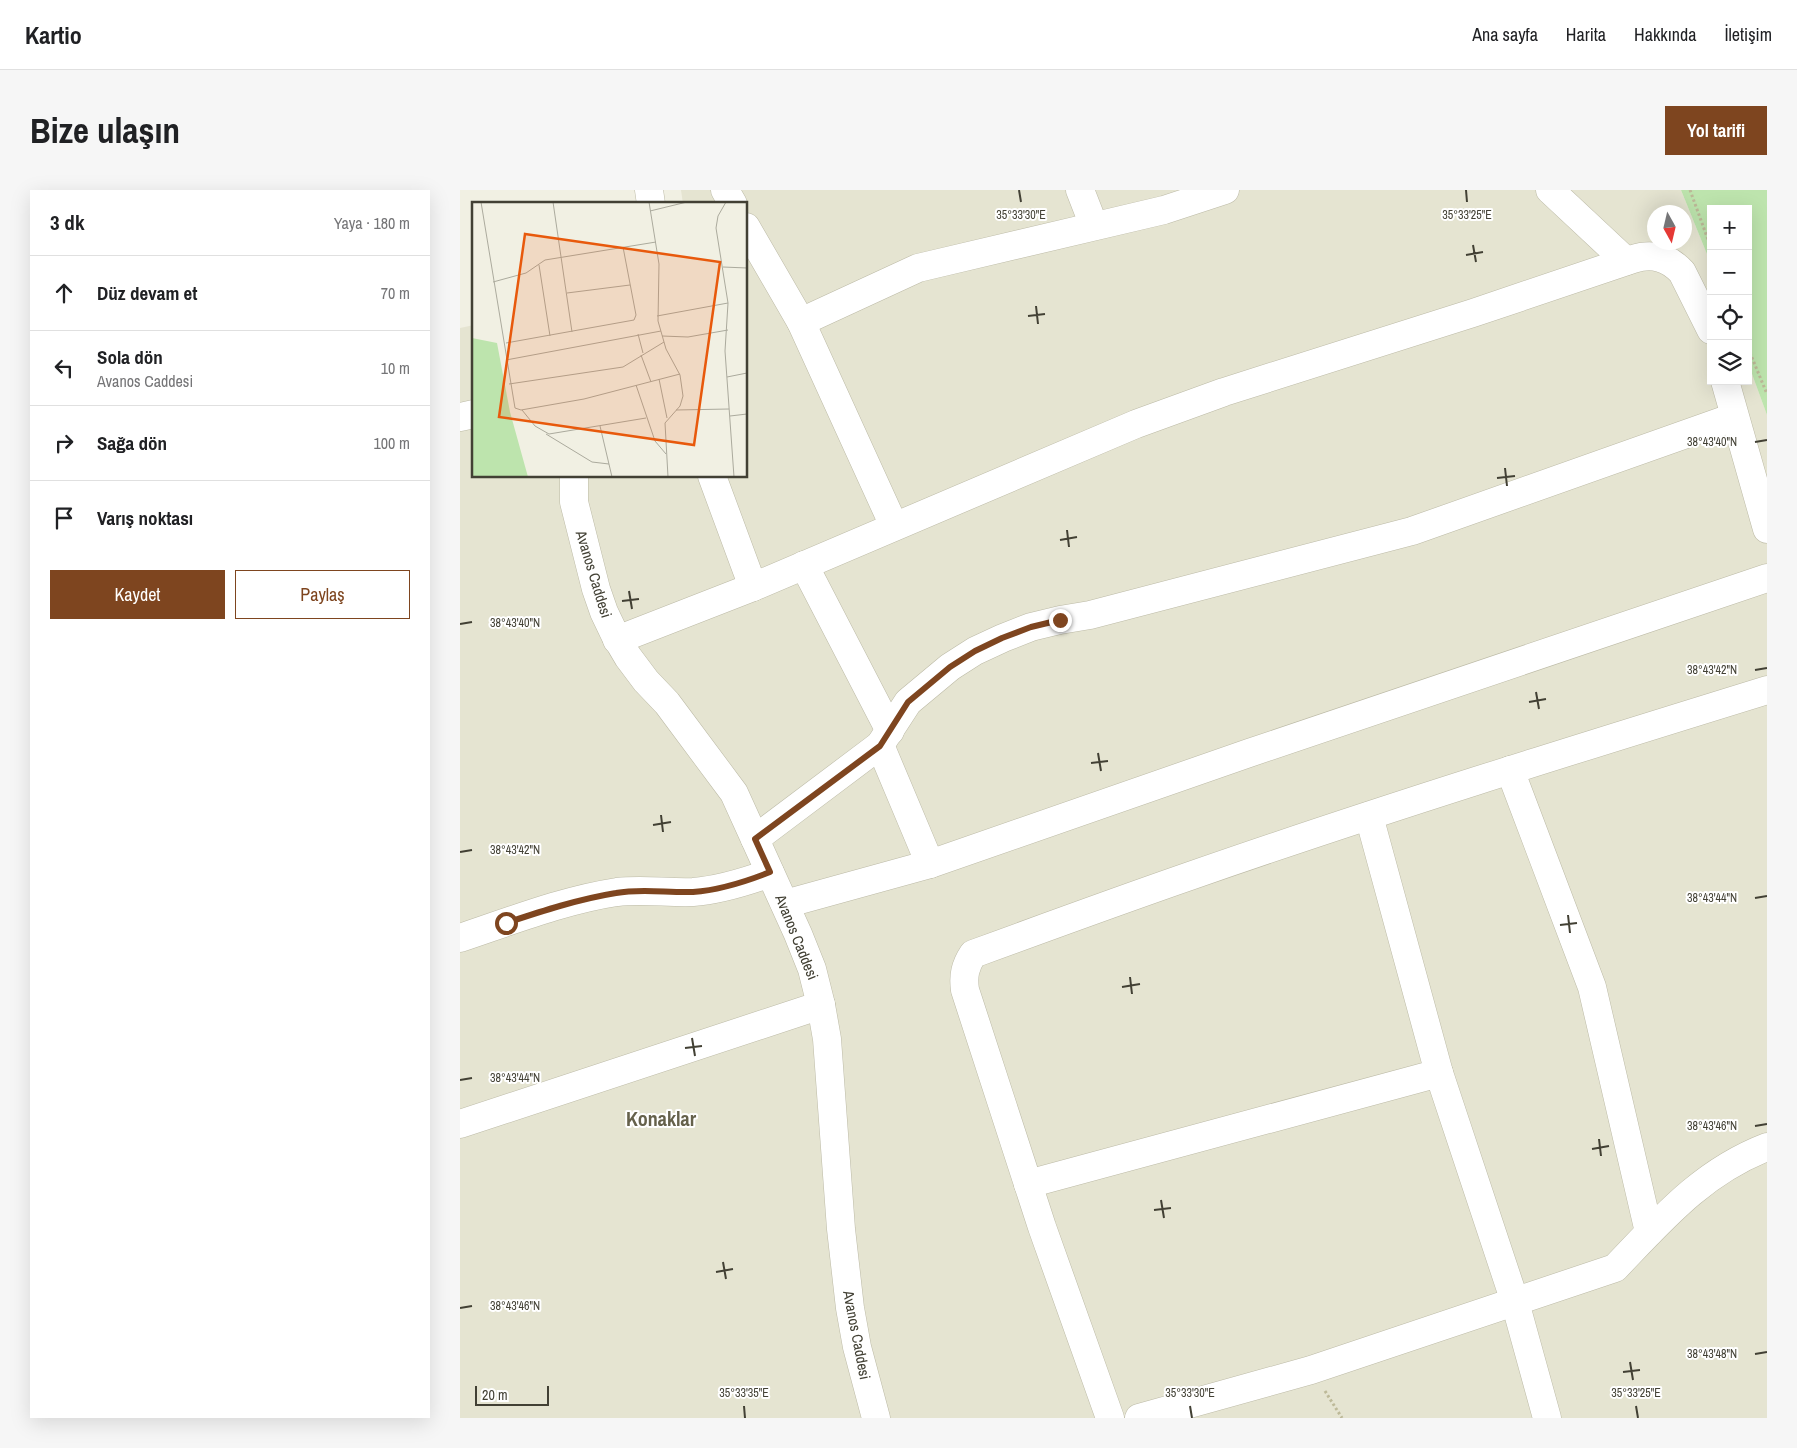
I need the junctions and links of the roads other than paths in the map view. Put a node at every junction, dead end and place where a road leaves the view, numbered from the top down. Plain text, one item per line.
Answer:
1 (725, 190) edge
2 (1080, 190) edge
3 (1225, 190) edge
4 (1550, 190) edge
5 (732, 202) edge
6 (1094, 226) junction
7 (748, 230) edge
8 (1626, 261) junction
9 (801, 322) junction
10 (1707, 322) edge
11 (1726, 385) edge
12 (1734, 417) junction
13 (574, 478) edge
14 (713, 478) edge
15 (894, 526) junction
16 (1767, 529) edge
17 (804, 565) junction
18 (1767, 578) edge
19 (754, 587) junction
20 (618, 640) junction
21 (1767, 690) edge
22 (885, 738) junction
23 (1510, 770) junction
24 (1369, 816) junction
25 (755, 839) junction
26 (930, 864) junction
27 (770, 872) junction
28 (785, 904) junction
29 (460, 938) edge
30 (821, 1005) junction
31 (1439, 1073) junction
32 (460, 1124) edge
33 (1767, 1147) edge
34 (1028, 1184) junction
35 (1649, 1232) junction
36 (1515, 1302) junction
37 (876, 1418) edge
38 (1110, 1418) edge
39 (1139, 1418) edge
40 (1546, 1418) edge

1 - 5 street
2 - 6 street
3 - 6 street
4 - 8 street
6 - 9 street
7 - 9 street
8 - 10 street
8 - 15 street
9 - 15 street
11 - 12 street
12 - 16 street
12 - 22 street
13 - 20 street, Avanos Caddesi
14 - 19 street
15 - 17 street
17 - 19 street
17 - 22 street
18 - 26 street
19 - 20 street
20 - 25 street, Avanos Caddesi
21 - 23 street
22 - 25 street
22 - 26 street
23 - 24 street
23 - 35 street
24 - 31 street
24 - 34 street
25 - 27 street, Avanos Caddesi
26 - 28 street
27 - 28 street, Avanos Caddesi
27 - 29 street
28 - 30 street, Avanos Caddesi
30 - 32 street
30 - 37 street, Avanos Caddesi
31 - 34 street
31 - 36 street
33 - 35 street
34 - 38 street
35 - 36 street
36 - 39 street
36 - 40 street

